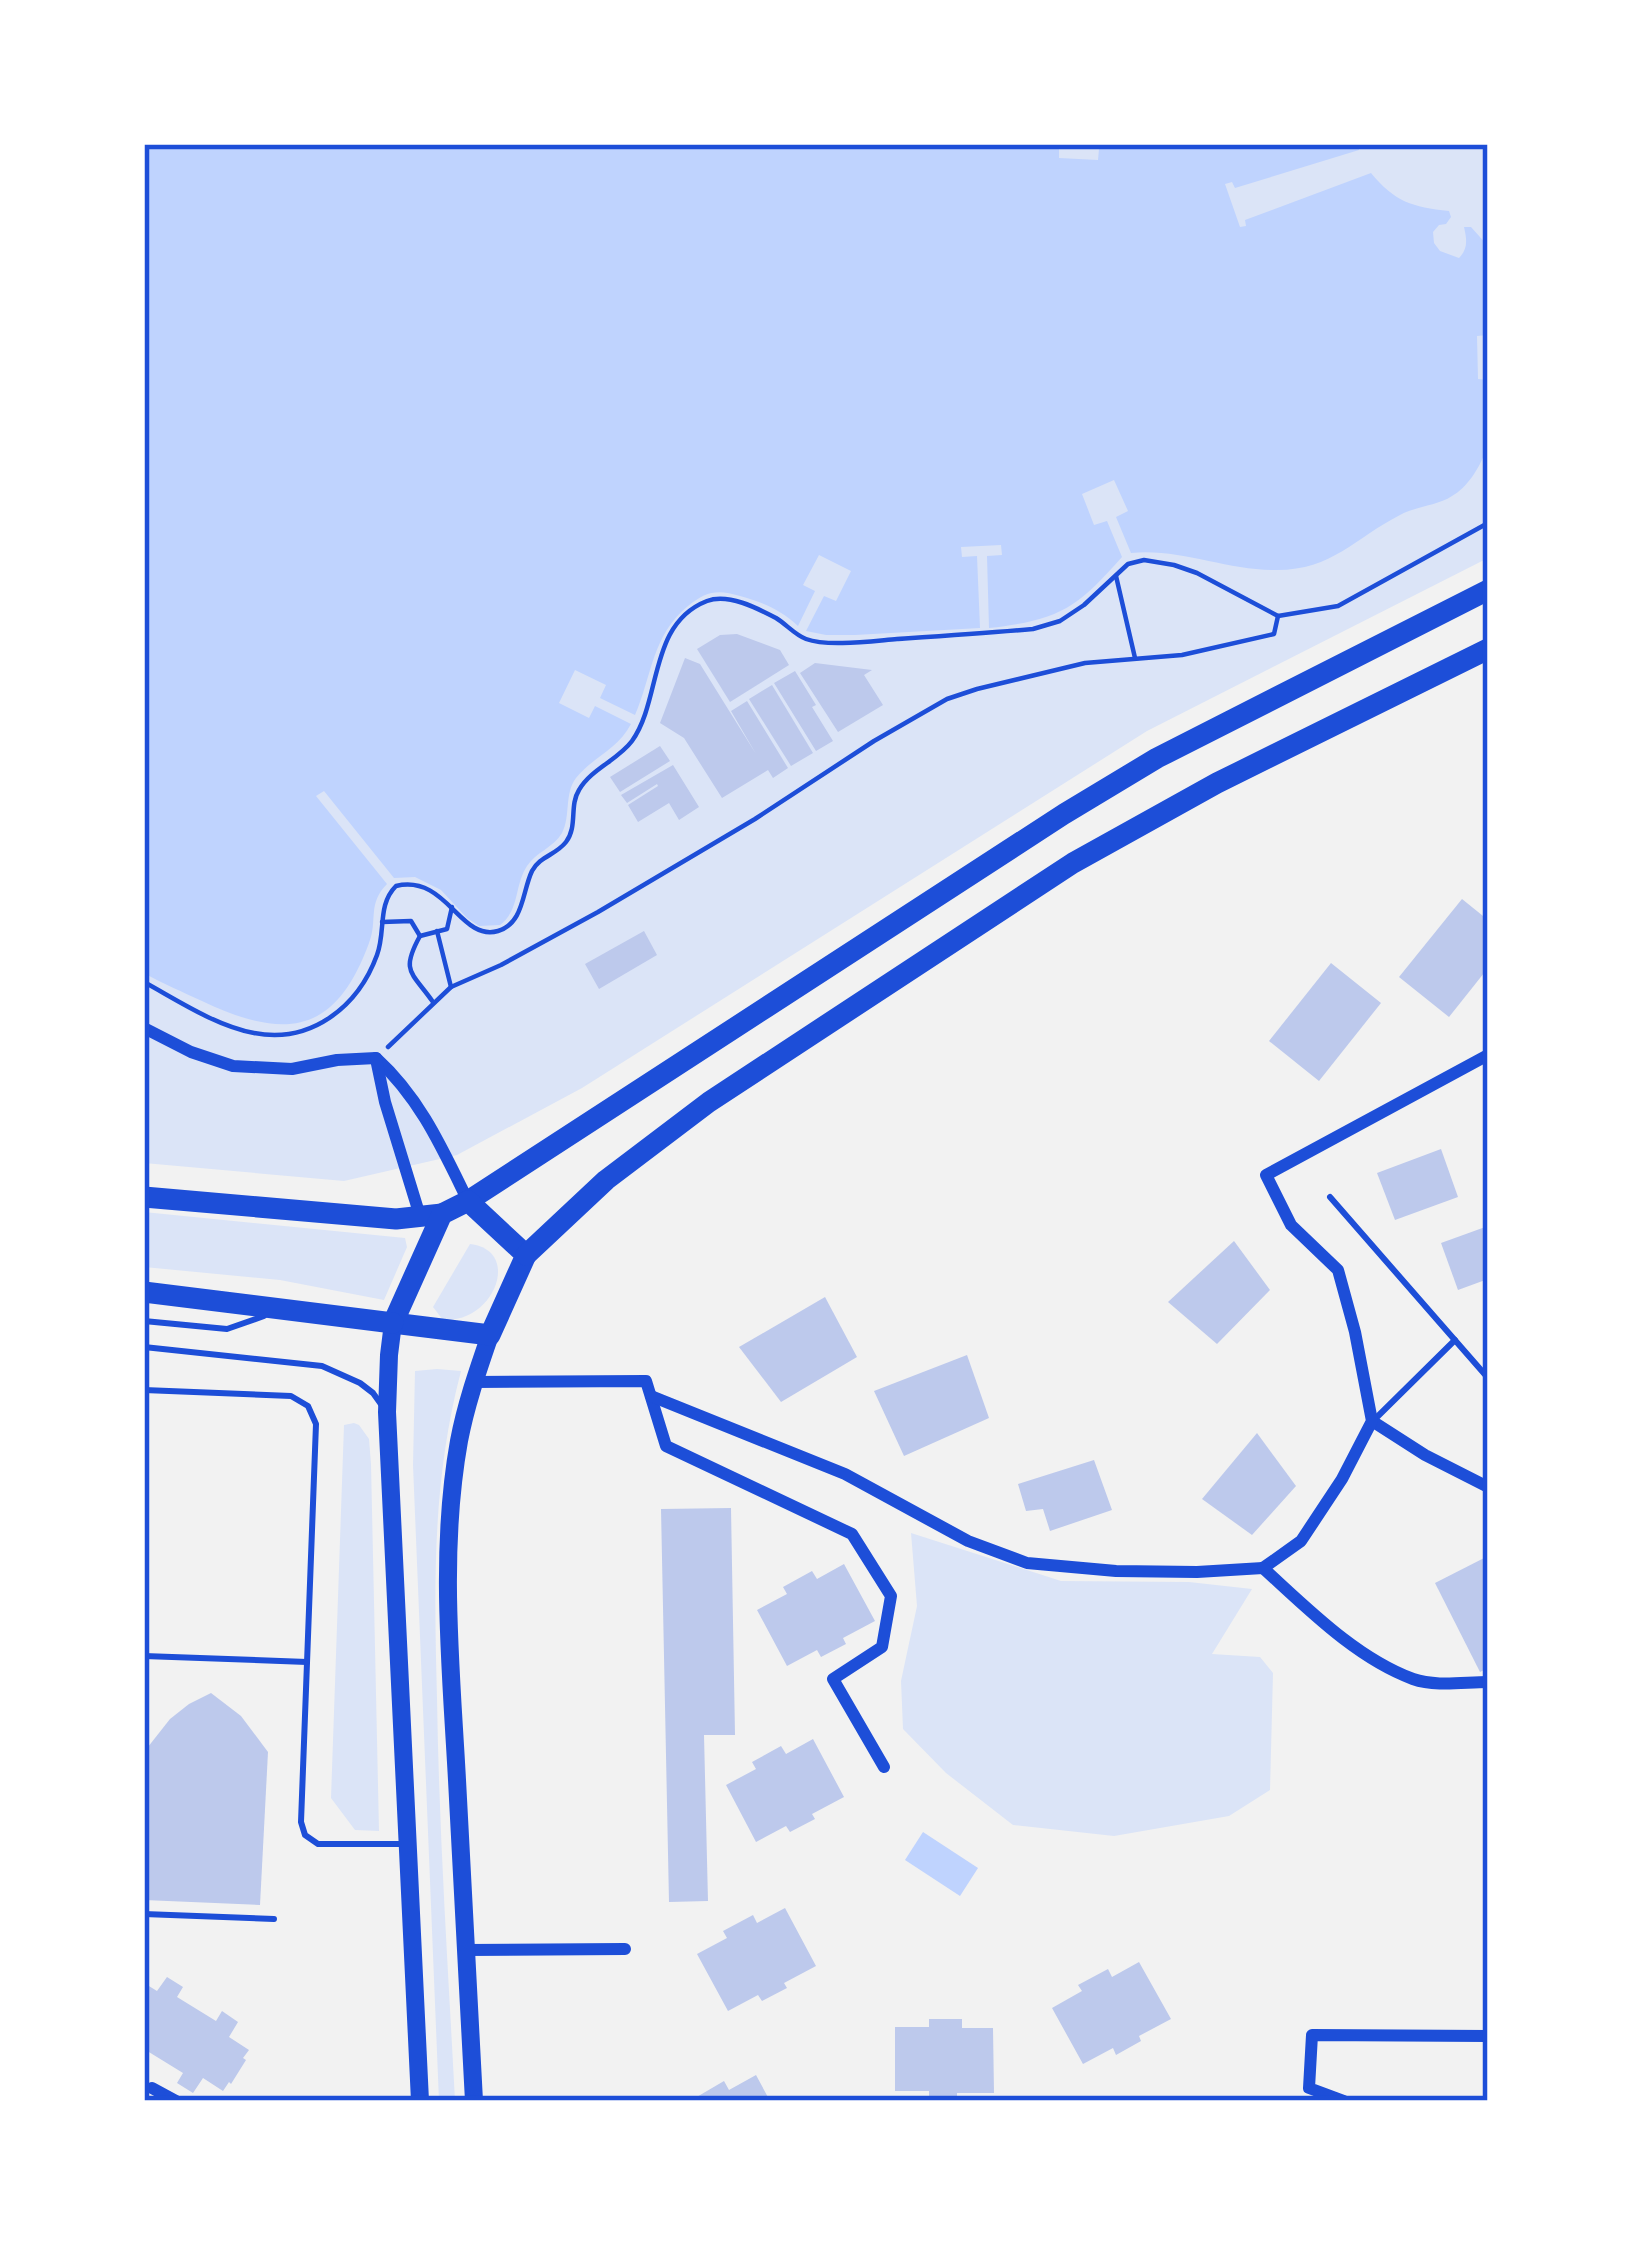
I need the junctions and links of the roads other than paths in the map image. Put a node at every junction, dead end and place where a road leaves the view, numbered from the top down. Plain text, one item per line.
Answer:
1 (1488, 590) edge
2 (1488, 649) edge
3 (144, 1028) edge
4 (1488, 1055) edge
5 (376, 1058) junction
6 (144, 1197) edge
7 (1330, 1197) dead end
8 (468, 1201) junction
9 (431, 1215) junction
10 (526, 1255) junction
11 (144, 1292) edge
12 (280, 1307) junction
13 (144, 1321) edge
14 (393, 1322) junction
15 (490, 1335) junction
16 (1455, 1340) junction
17 (144, 1347) edge
18 (1488, 1378) edge
19 (475, 1382) junction
20 (144, 1390) edge
21 (651, 1396) junction
22 (387, 1412) junction
23 (1372, 1421) junction
24 (1488, 1486) edge
25 (1263, 1568) junction
26 (144, 1656) edge
27 (307, 1662) junction
28 (1488, 1682) edge
29 (884, 1767) dead end
30 (408, 1844) junction
31 (144, 1914) edge
32 (274, 1919) dead end
33 (625, 1949) dead end
34 (466, 1950) junction
35 (1488, 2036) edge
36 (152, 2088) dead end
37 (176, 2101) edge
38 (420, 2101) edge
39 (474, 2101) edge
40 (1344, 2101) edge

1 - 8 main road
2 - 10 main road
3 - 5 street
4 - 23 street
5 - 8 street
5 - 9 street
6 - 9 main road
7 - 16 lane
8 - 9 main road
8 - 10 main road
9 - 14 main road
10 - 15 main road
11 - 12 main road
12 - 13 lane
12 - 14 main road
14 - 15 main road
14 - 22 main road
15 - 19 main road
16 - 18 lane
16 - 23 lane
17 - 22 lane
19 - 21 street
19 - 34 main road
20 - 27 lane
21 - 25 street
21 - 29 street
22 - 30 main road
23 - 24 street
23 - 25 street
25 - 28 street
26 - 27 lane
27 - 30 lane
30 - 38 main road
31 - 32 lane
33 - 34 street
34 - 39 main road
35 - 40 street
36 - 37 street

